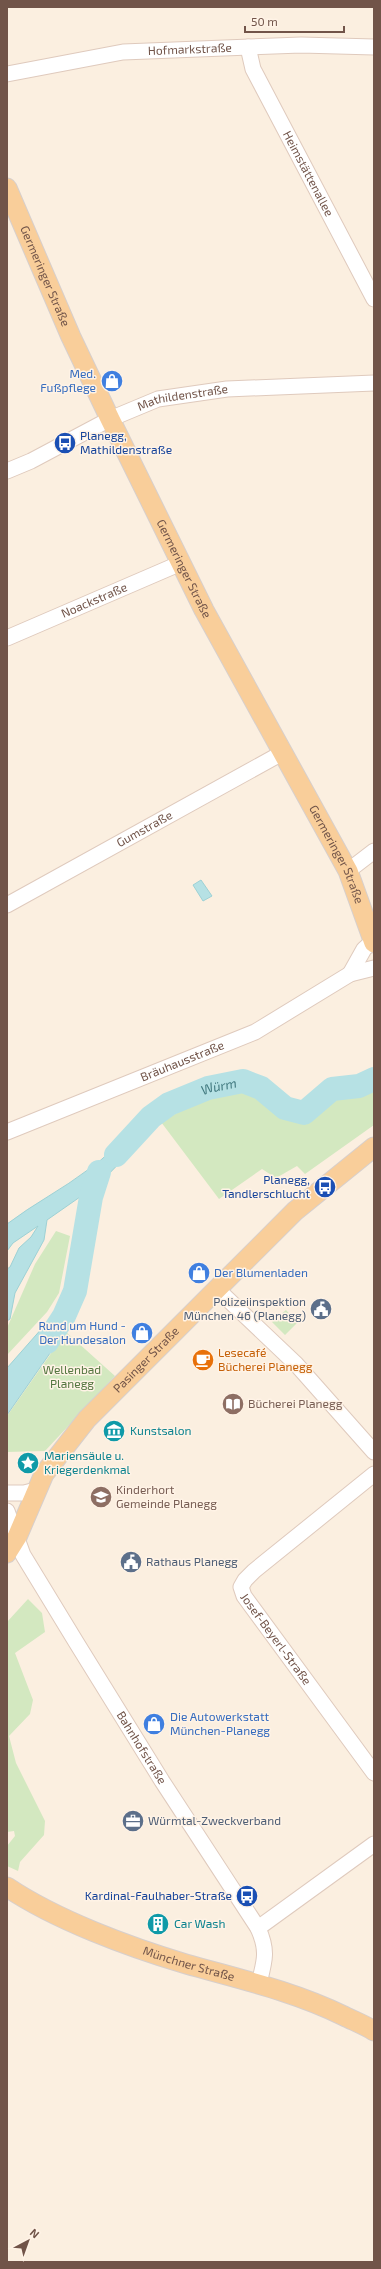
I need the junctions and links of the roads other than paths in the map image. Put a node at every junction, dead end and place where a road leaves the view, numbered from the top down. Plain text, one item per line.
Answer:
1 (248, 47) junction
2 (374, 47) edge
3 (7, 74) edge
4 (7, 188) edge
5 (374, 299) edge
6 (374, 383) edge
7 (110, 419) junction
8 (7, 471) edge
9 (181, 563) junction
10 (7, 638) edge
11 (282, 753) junction
12 (374, 851) edge
13 (348, 871) junction
14 (7, 905) edge
15 (373, 942) edge
16 (374, 968) edge
17 (350, 974) junction
18 (7, 1132) edge
19 (374, 1148) edge
20 (216, 1288) junction
21 (374, 1452) edge
22 (374, 1474) edge
23 (36, 1490) junction
24 (7, 1493) edge
25 (7, 1511) edge
26 (17, 1537) junction
27 (7, 1553) edge
28 (374, 1773) edge
29 (374, 1844) edge
30 (7, 1887) edge
31 (258, 1928) junction
32 (259, 1983) junction
33 (374, 2031) edge

1 - 2 street, Hofmarkstraße
1 - 3 street, Hofmarkstraße
1 - 5 street, Heimstättenallee
4 - 7 main road, Germeringer Straße
6 - 7 street, Mathildenstraße
7 - 8 street, Mathildenstraße
7 - 9 main road, Germeringer Straße
9 - 10 street, Noackstraße
9 - 11 main road, Germeringer Straße
11 - 13 main road, Germeringer Straße
11 - 14 street, Gumstraße
12 - 13 street
13 - 15 main road, Germeringer Straße
15 - 17 street, Bräuhausstraße
16 - 17 street, Bräuhausstraße
17 - 18 street, Bräuhausstraße
19 - 20 main road, Pasinger Straße
20 - 21 street
20 - 23 main road, Pasinger Straße
22 - 28 street, Josef-Beyerl-Straße
23 - 24 street
23 - 26 main road, Pasinger Straße
25 - 26 street, Bahnhofstraße
26 - 27 main road, Pasinger Straße
26 - 31 street, Bahnhofstraße
29 - 31 street
30 - 32 main road, Münchner Straße
31 - 32 street, Bahnhofstraße
32 - 33 main road, Münchner Straße

